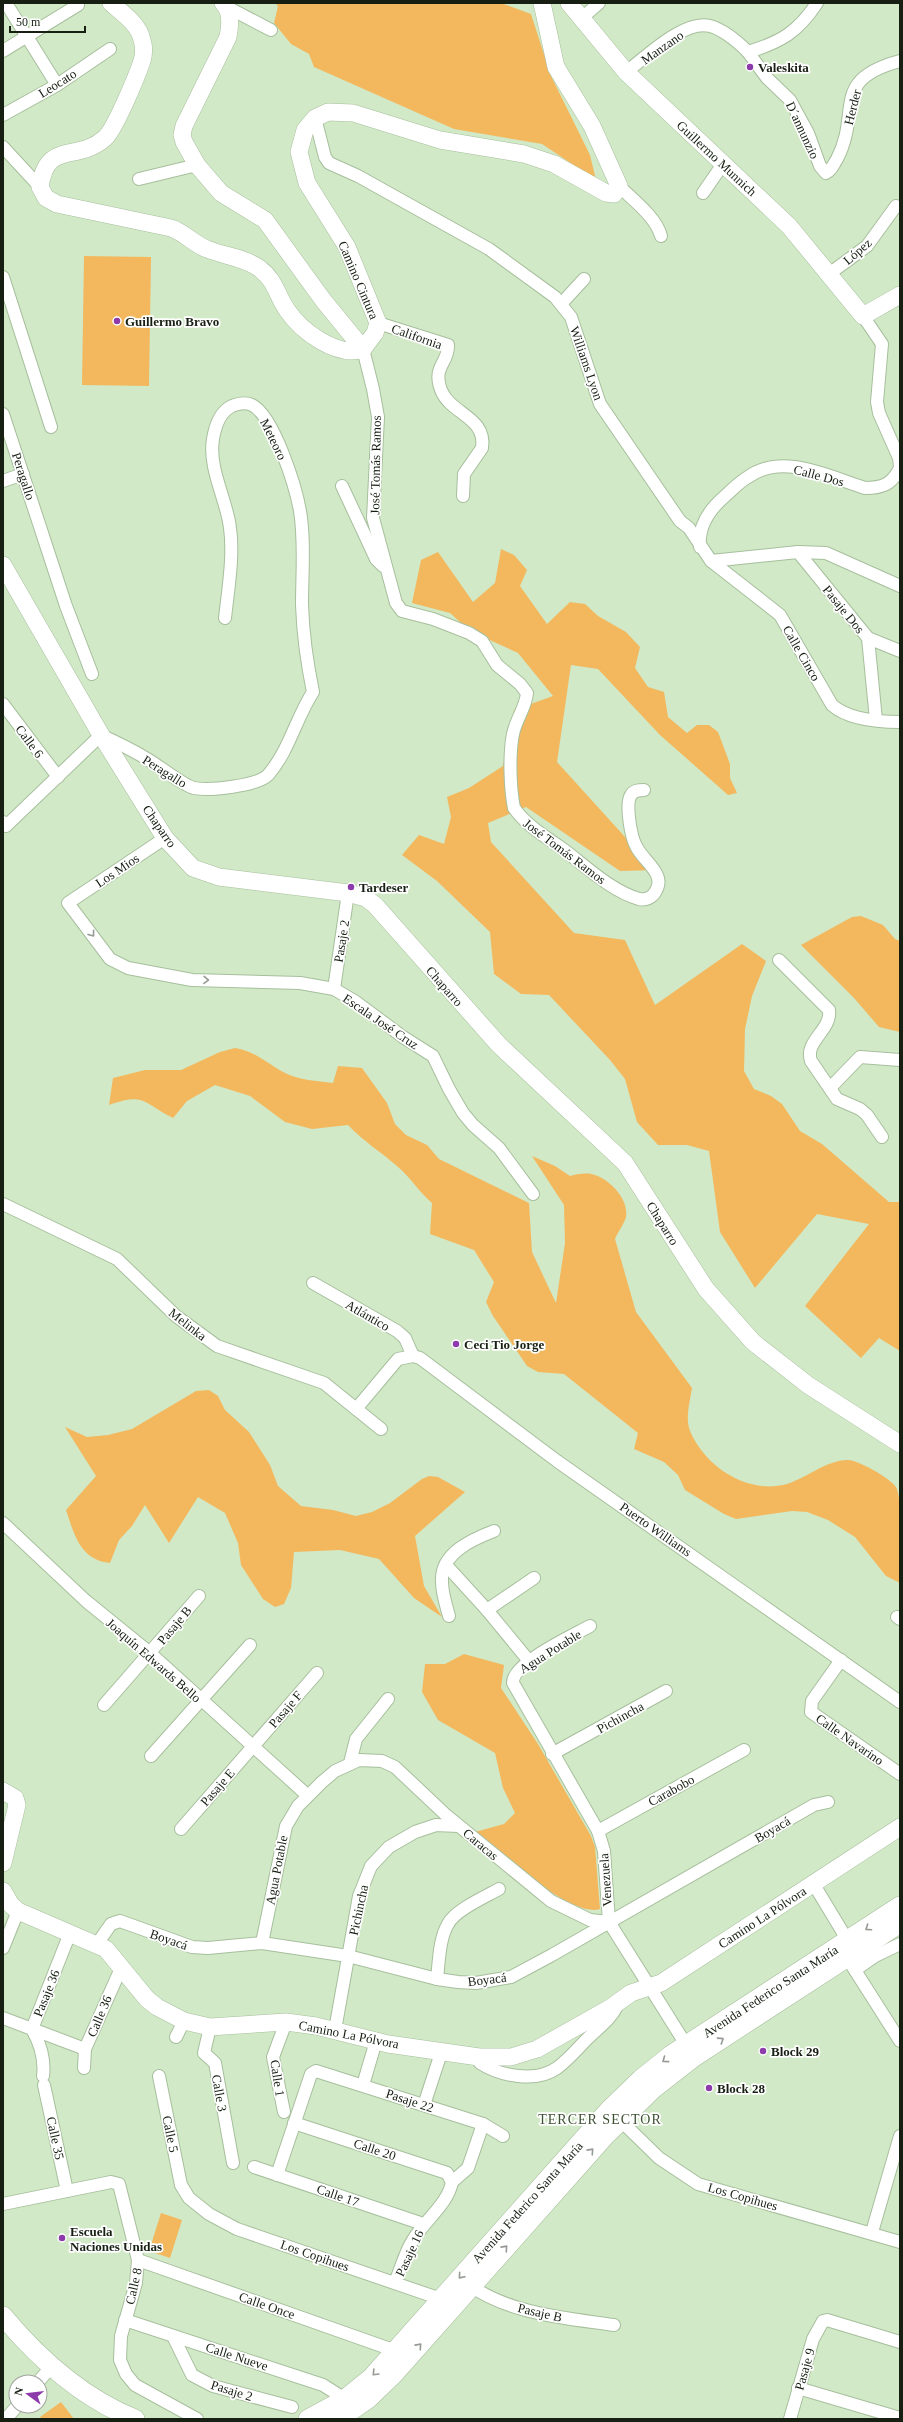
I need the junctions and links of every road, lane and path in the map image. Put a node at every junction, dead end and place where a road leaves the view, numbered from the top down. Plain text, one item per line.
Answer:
1 (6, 3) edge
2 (111, 3) edge
3 (542, 3) edge
4 (569, 3) edge
5 (599, 3) edge
6 (817, 3) edge
7 (78, 5) dead end
8 (225, 5) edge
9 (582, 18) junction
10 (271, 30) dead end
11 (28, 36) junction
12 (110, 49) dead end
13 (3, 51) edge
14 (748, 52) junction
15 (900, 61) edge
16 (626, 72) junction
17 (57, 85) junction
18 (3, 115) edge
19 (315, 118) junction
20 (3, 147) edge
21 (723, 164) junction
22 (197, 165) junction
23 (826, 173) joint
24 (139, 179) dead end
25 (619, 186) junction
26 (40, 187) junction
27 (703, 193) dead end
28 (896, 206) dead end
29 (661, 236) dead end
30 (829, 274) junction
31 (3, 277) edge
32 (584, 279) dead end
33 (900, 295) edge
34 (561, 304) junction
35 (863, 316) junction
36 (378, 323) junction
37 (363, 349) junction
38 (3, 414) edge
39 (51, 427) dead end
40 (900, 467) edge
41 (23, 474) junction
42 (3, 481) edge
43 (342, 486) dead end
44 (463, 496) dead end
45 (700, 548) junction
46 (798, 552) junction
47 (710, 561) junction
48 (3, 565) edge
49 (386, 568) junction
50 (900, 586) edge
51 (225, 618) dead end
52 (868, 638) junction
53 (900, 651) edge
54 (92, 674) dead end
55 (313, 692) joint
56 (3, 704) edge
57 (876, 720) junction
58 (900, 722) edge
59 (101, 735) junction
60 (58, 777) junction
61 (644, 790) dead end
62 (4, 824) edge
63 (165, 838) junction
64 (348, 892) junction
65 (68, 903) joint
66 (780, 960) dead end
67 (334, 989) junction
68 (900, 1060) edge
69 (830, 1088) junction
70 (882, 1137) dead end
71 (533, 1194) dead end
72 (3, 1204) edge
73 (313, 1283) dead end
74 (413, 1356) junction
75 (356, 1409) junction
76 (381, 1429) dead end
77 (900, 1444) edge
78 (3, 1523) edge
79 (494, 1531) dead end
80 (446, 1565) junction
81 (534, 1578) dead end
82 (199, 1596) dead end
83 (487, 1610) junction
84 (449, 1616) dead end
85 (590, 1626) dead end
86 (250, 1645) dead end
87 (150, 1653) junction
88 (841, 1660) junction
89 (529, 1661) junction
90 (317, 1673) dead end
91 (513, 1678) joint
92 (666, 1691) dead end
93 (388, 1699) dead end
94 (202, 1701) junction
95 (900, 1702) edge
96 (104, 1705) dead end
97 (253, 1746) junction
98 (744, 1750) dead end
99 (552, 1754) junction
100 (151, 1756) dead end
101 (355, 1762) junction
102 (900, 1774) edge
103 (3, 1791) edge
104 (307, 1795) junction
105 (828, 1802) dead end
106 (458, 1826) junction
107 (900, 1827) edge
108 (181, 1829) dead end
109 (598, 1831) junction
110 (3, 1863) edge
111 (813, 1883) junction
112 (499, 1889) dead end
113 (3, 1891) edge
114 (900, 1906) edge
115 (18, 1911) junction
116 (609, 1922) junction
117 (900, 1923) edge
118 (70, 1933) junction
119 (262, 1943) junction
120 (97, 1944) junction
121 (900, 1944) edge
122 (3, 1948) edge
123 (848, 1954) junction
124 (348, 1956) junction
125 (122, 1966) junction
126 (437, 1979) junction
127 (650, 1987) junction
128 (620, 2000) junction
129 (3, 2018) edge
130 (184, 2021) junction
131 (286, 2022) junction
132 (210, 2027) junction
133 (897, 2028) edge
134 (32, 2029) junction
135 (334, 2030) junction
136 (176, 2037) dead end
137 (376, 2041) junction
138 (900, 2041) edge
139 (85, 2049) junction
140 (442, 2050) junction
141 (690, 2051) junction
142 (479, 2057) junction
143 (84, 2068) dead end
144 (159, 2076) dead end
145 (44, 2080) joint
146 (363, 2085) junction
147 (424, 2105) junction
148 (284, 2112) dead end
149 (614, 2115) junction
150 (294, 2123) junction
151 (483, 2124) junction
152 (503, 2136) dead end
153 (900, 2136) edge
154 (233, 2163) dead end
155 (896, 2166) edge
156 (254, 2167) dead end
157 (277, 2174) junction
158 (452, 2182) junction
159 (67, 2191) junction
160 (184, 2192) joint
161 (3, 2204) edge
162 (423, 2224) junction
163 (872, 2232) junction
164 (900, 2242) edge
165 (138, 2260) junction
166 (395, 2282) junction
167 (471, 2286) junction
168 (446, 2304) junction
169 (3, 2316) edge
170 (125, 2320) junction
171 (614, 2325) dead end
172 (173, 2336) junction
173 (900, 2342) edge
174 (396, 2351) junction
175 (52, 2366) junction
176 (45, 2374) edge
177 (798, 2388) junction
178 (344, 2399) junction
179 (292, 2407) dead end
180 (893, 2418) edge
181 (135, 2419) edge
182 (197, 2419) edge
183 (308, 2419) edge
184 (339, 2419) edge
185 (790, 2419) edge

1 - 11 street
2 - 26 street
3 - 25 street
4 - 9 street, Guillermo Munnich
5 - 9 street
6 - 14 street
7 - 11 street
8 - 10 street
8 - 22 street, José Tomás Ramos
9 - 16 street, Guillermo Munnich
11 - 13 street
11 - 17 street
12 - 17 street, Leocato
14 - 16 street, Manzano
14 - 23 street, D´annunzio
15 - 23 street, Herder
16 - 21 street, Guillermo Munnich
17 - 18 street, Leocato
19 - 25 street
19 - 34 street, Williams Lyon
19 - 36 street, Camino Cintura
20 - 26 street
21 - 27 street
21 - 30 street, Guillermo Munnich
22 - 24 street
22 - 37 street, José Tomás Ramos
25 - 29 street
26 - 37 street
28 - 30 street, López
30 - 35 street, Guillermo Munnich
31 - 39 street
32 - 34 street
33 - 35 street
34 - 45 street, Williams Lyon
35 - 40 street, Calle Dos
36 - 37 street, Camino Cintura
36 - 44 street, California
37 - 49 street, José Tomás Ramos
38 - 41 street, Peragallo
40 - 45 street, Calle Dos
41 - 42 street
41 - 54 street, Peragallo
43 - 49 street
45 - 47 street, Williams Lyon
46 - 47 street
46 - 50 street
46 - 52 street, Pasaje Dos
47 - 57 street, Calle Cinco
48 - 59 street, Chaparro
49 - 61 street, José Tomás Ramos
51 - 55 street, Meteoro
52 - 53 street
52 - 57 street, Pasaje Dos
55 - 59 street, Peragallo
56 - 60 street, Calle 6
57 - 58 street, Calle Cinco
59 - 60 street
59 - 63 street, Chaparro
60 - 62 street
63 - 64 street, Chaparro
63 - 65 street, Los Mios
64 - 67 street, Pasaje 2
64 - 77 street, Chaparro
65 -> 67 street, Escala José Cruz
66 - 69 street
67 - 71 street, Escala José Cruz
68 - 69 street
69 - 70 street
72 - 75 street, Melinka
73 - 74 street, Atlántico
74 - 75 street
74 - 88 street, Puerto Williams
75 - 76 street, Melinka
78 - 87 street, Joaquín Edwards Bello
79 - 80 street
80 - 83 street
80 - 84 street
81 - 83 street
82 - 87 street, Pasaje B
83 - 89 street
85 - 89 street, Agua Potable
86 - 94 street
87 - 94 street, Joaquín Edwards Bello
87 - 96 street, Pasaje B
88 - 95 street, Puerto Williams
88 - 102 street, Calle Navarino
89 - 91 street, Agua Potable
90 - 97 street, Pasaje F
91 - 99 street, Venezuela
92 - 99 street, Pichincha
93 - 101 street
94 - 97 street, Joaquín Edwards Bello
94 - 100 street
97 - 104 street, Joaquín Edwards Bello
97 - 108 street, Pasaje E
98 - 109 street, Carabobo
99 - 109 street, Venezuela
101 - 104 street, Agua Potable
101 - 106 street, Caracas
103 - 110 street
104 - 119 street, Agua Potable
105 - 116 street, Boyacá
106 - 116 street, Caracas
106 - 124 street, Pichincha
107 - 111 street, Camino La Pólvora
109 - 116 street, Venezuela
111 - 123 street
111 - 127 street, Camino La Pólvora
112 - 126 street
113 - 115 street, Camino La Pólvora
114 -> 123 main road, Avenida Federico Santa María
115 - 118 street, Camino La Pólvora
115 - 122 street
116 - 126 street, Boyacá
116 - 127 street, Venezuela
117 - 123 main road, Avenida Federico Santa María
118 - 120 street, Camino La Pólvora
118 - 134 street, Pasaje 36
119 - 120 street, Boyacá
119 - 124 street, Boyacá
120 - 125 street, Camino La Pólvora
121 - 123 street
123 - 133 street
123 - 141 main road, Avenida Federico Santa María
124 - 126 street, Boyacá
124 - 135 street, Pichincha
125 - 130 street, Camino La Pólvora
125 - 139 street, Calle 36
127 - 128 street, Camino La Pólvora
127 - 141 street, Venezuela
128 - 142 street, Camino La Pólvora
128 - 142 street
129 - 134 street
130 - 132 street, Camino La Pólvora
130 - 136 street
131 - 132 street, Camino La Pólvora
131 - 135 street, Camino La Pólvora
131 - 148 street, Calle 1
132 - 154 street, Calle 3
133 - 138 street
134 - 139 street
134 - 145 street, Pasaje 36
135 - 137 street, Camino La Pólvora
137 - 140 street, Camino La Pólvora
137 - 146 street
139 - 143 street, Calle 36
140 - 142 street, Camino La Pólvora
140 - 147 street
141 - 149 main road, Avenida Federico Santa María
144 - 160 street, Calle 5
145 - 159 street, Calle 35
146 - 147 street, Pasaje 22
146 - 150 street, Pasaje 22
147 - 151 street, Pasaje 22
149 - 163 street, Los Copihues
167 -> 149 main road, Avenida Federico Santa María
149 -> 168 main road, Avenida Federico Santa María
150 - 157 street
150 - 158 street, Calle 20
151 - 152 street, Pasaje 22
151 - 158 street
153 - 155 street
155 - 163 street
156 - 157 street, Calle 17
157 - 162 street, Calle 17
158 - 162 street, Pasaje 16
159 - 161 street
159 - 165 street, Calle 8
160 - 166 street, Los Copihues
162 - 166 street, Pasaje 16
163 - 164 street, Los Copihues
165 - 170 street, Calle 8
165 - 174 street, Calle Once
166 - 168 street, Los Copihues
167 - 168 main road, Avenida Federico Santa María
167 - 171 street, Pasaje B
168 - 174 main road, Avenida Federico Santa María
184 -> 168 main road, Avenida Federico Santa María
169 - 175 main road
170 - 172 street, Calle Nueve
170 - 182 street, Calle 8
172 - 178 street, Calle Nueve
172 - 179 street, Pasaje 2
173 - 177 street, Pasaje 9
174 -> 178 main road, Avenida Federico Santa María
175 - 176 street
175 - 181 main road
177 - 180 street
177 - 185 street, Pasaje 9
178 - 183 main road, Avenida Federico Santa María

